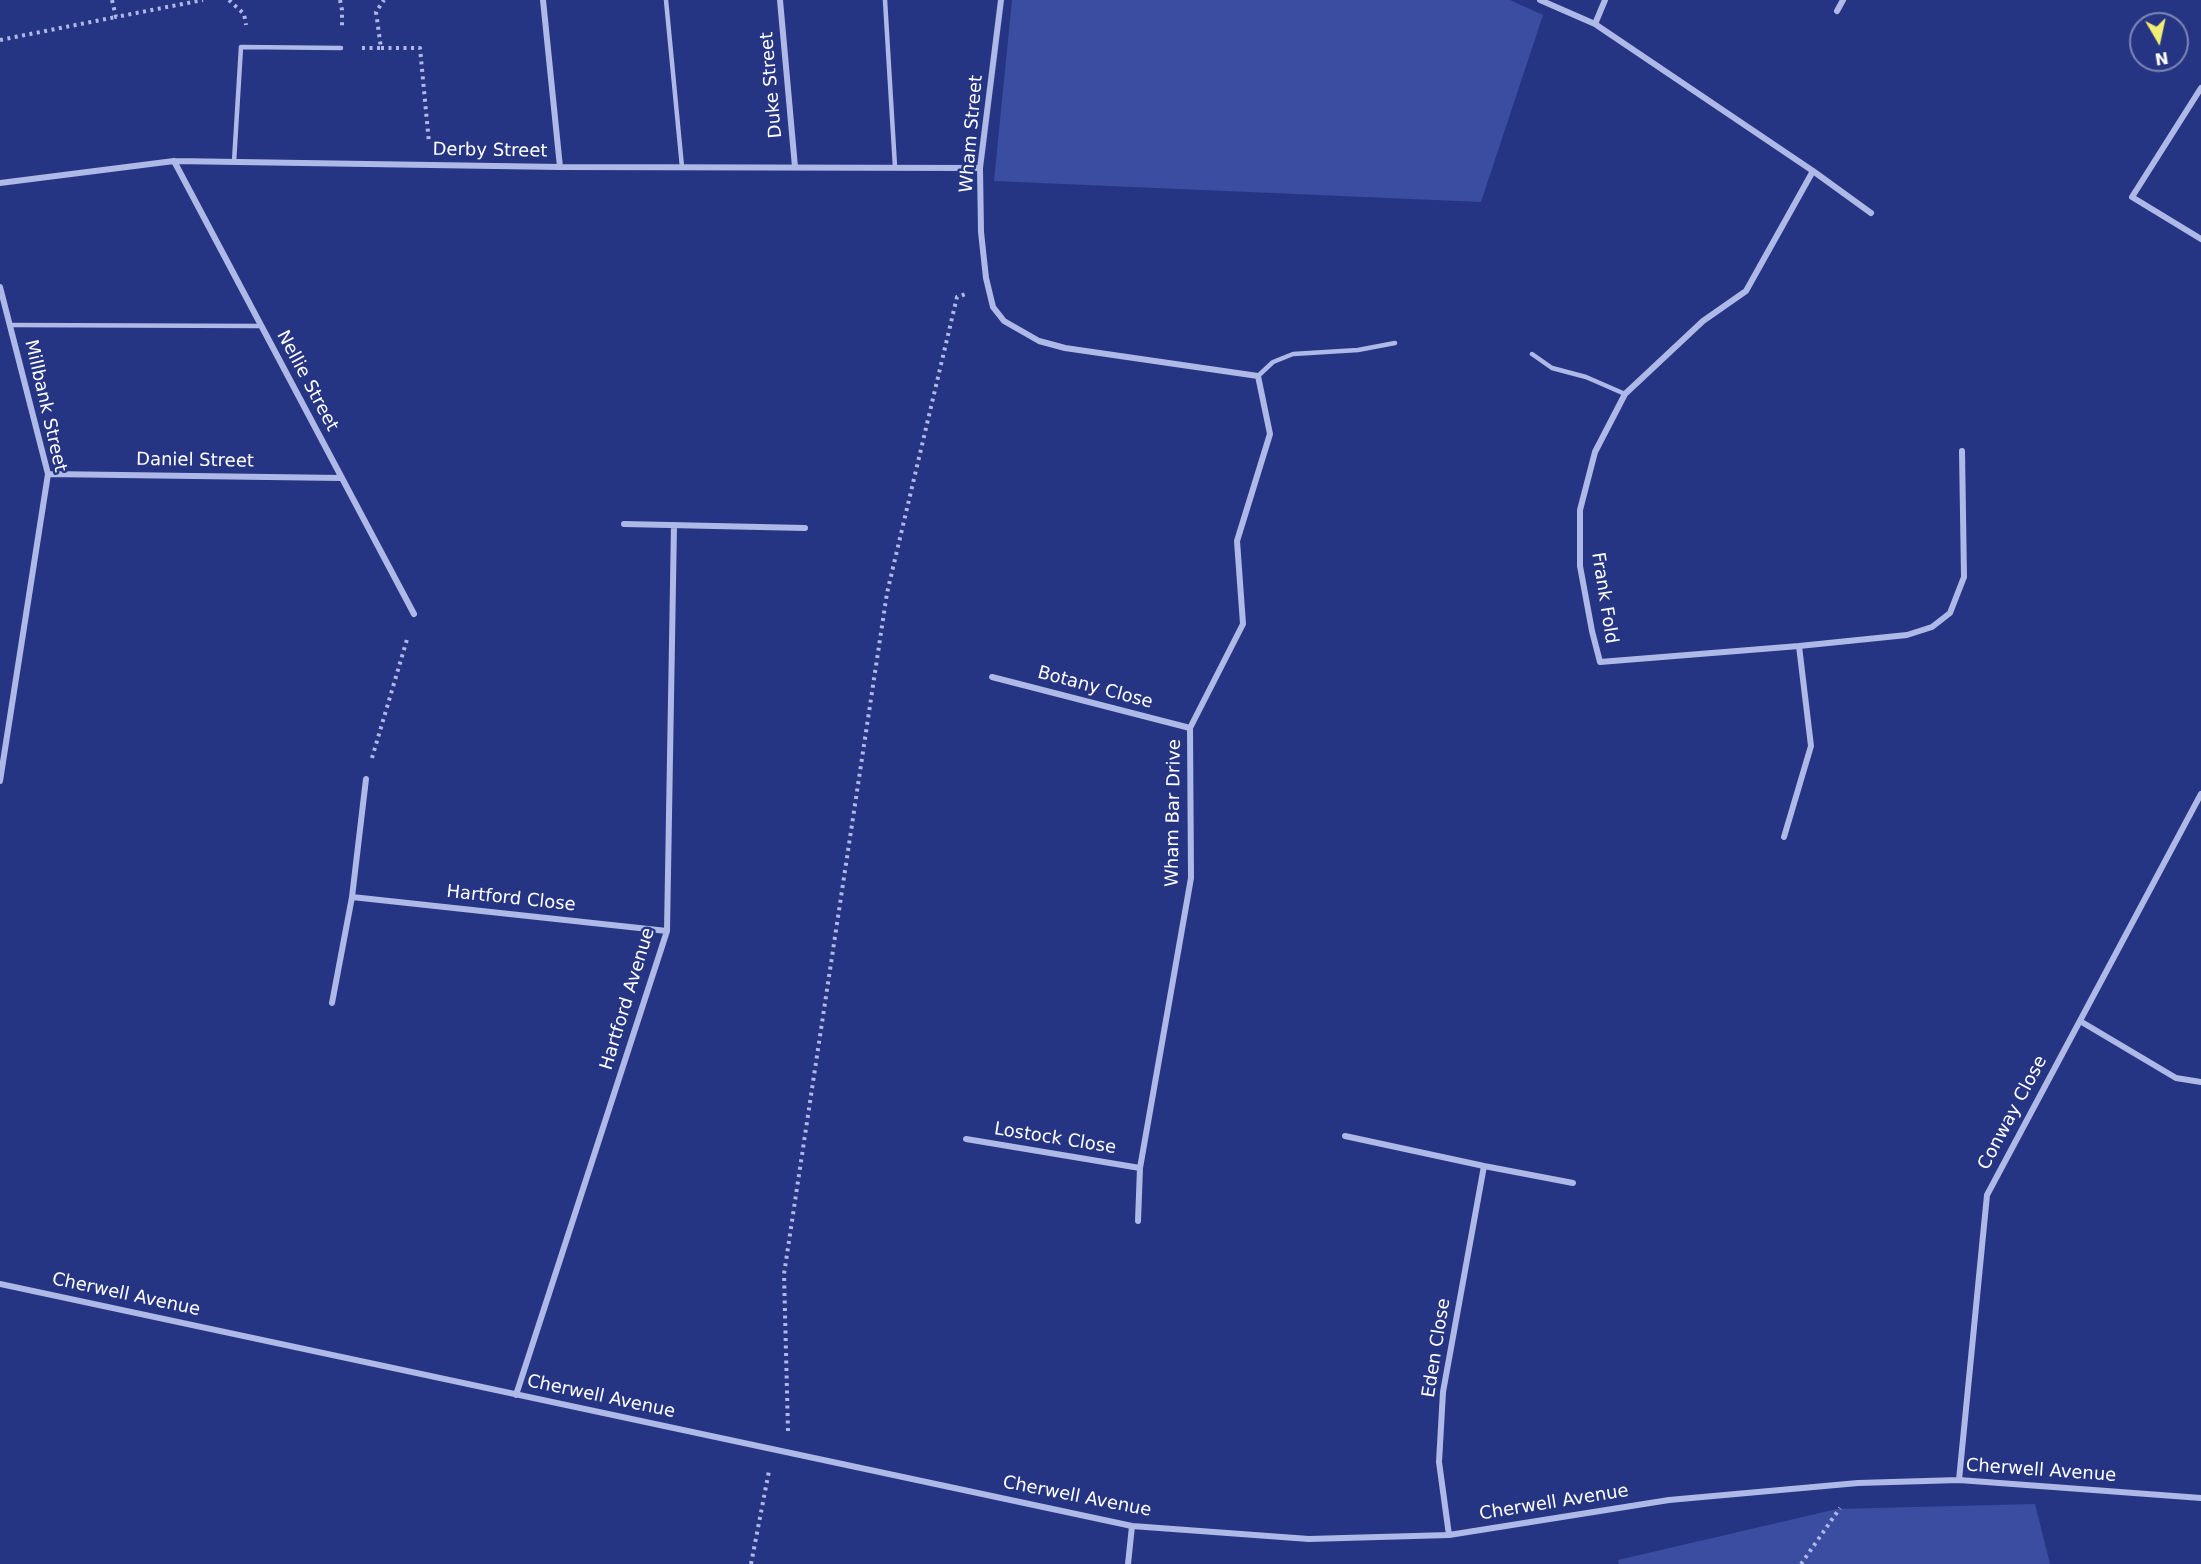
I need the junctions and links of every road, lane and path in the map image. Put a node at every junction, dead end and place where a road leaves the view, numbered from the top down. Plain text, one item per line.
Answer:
1 (112, 0) edge
2 (202, 0) edge
3 (384, 0) edge
4 (543, 0) edge
5 (666, 0) edge
6 (780, 0) edge
7 (885, 0) edge
8 (1001, 0) edge
9 (1540, 0) edge
10 (1605, 0) edge
11 (1843, 0) edge
12 (1837, 11) dead end
13 (116, 17) junction
14 (1595, 24) junction
15 (0, 40) edge
16 (341, 48) joint
17 (381, 48) junction
18 (2201, 88) edge
19 (174, 161) junction
20 (234, 162) junction
21 (431, 165) junction
22 (560, 167) junction
23 (682, 167) junction
24 (795, 167) junction
25 (895, 167) junction
26 (981, 168) junction
27 (1814, 171) junction
28 (0, 183) edge
29 (1871, 213) dead end
30 (2201, 239) edge
31 (987, 286) junction
32 (0, 287) edge
33 (11, 325) junction
34 (260, 326) junction
35 (1395, 343) dead end
36 (1532, 354) dead end
37 (1258, 376) junction
38 (1625, 394) junction
39 (1962, 450) dead end
40 (48, 474) junction
41 (341, 478) junction
42 (624, 524) dead end
43 (674, 525) junction
44 (805, 528) dead end
45 (414, 614) joint
46 (1799, 646) junction
47 (992, 676) dead end
48 (1190, 728) junction
49 (366, 779) joint
50 (0, 781) edge
51 (2201, 794) edge
52 (1784, 837) dead end
53 (352, 897) junction
54 (667, 931) junction
55 (332, 1003) dead end
56 (2080, 1020) junction
57 (2201, 1082) edge
58 (1345, 1136) dead end
59 (966, 1139) dead end
60 (1484, 1166) junction
61 (1140, 1168) junction
62 (1573, 1183) dead end
63 (1138, 1221) dead end
64 (0, 1284) edge
65 (516, 1395) junction
66 (773, 1449) junction
67 (789, 1452) junction
68 (1959, 1480) junction
69 (1858, 1483) junction
70 (2201, 1498) edge
71 (1132, 1526) junction
72 (1449, 1535) junction
73 (751, 1564) edge
74 (1128, 1564) edge
75 (1801, 1564) edge

1 - 13 path
2 - 13 path
3 - 17 path
4 - 22 street
5 - 23 lane
6 - 24 street, Duke Street
7 - 25 lane
8 - 26 street, Wham Street
9 - 14 street
10 - 14 street
11 - 12 street
13 - 15 path
14 - 27 street
16 - 17 path
16 - 20 lane
17 - 21 path
18 - 30 street
19 - 20 street, Derby Street
19 - 28 street, Derby Street
19 - 34 street, Nellie Street
20 - 21 street, Derby Street
21 - 22 street, Derby Street
22 - 23 street, Derby Street
23 - 24 street, Derby Street
24 - 25 street, Derby Street
25 - 26 street, Derby Street
26 - 31 street, Wham Street
27 - 29 street
27 - 38 street, Frank Fold
31 - 37 street, Wham Street
31 - 67 path
32 - 33 street, Millbank Street
33 - 34 lane
33 - 40 street, Millbank Street
34 - 41 street, Nellie Street
35 - 37 lane
36 - 38 lane
37 - 48 street, Wham Bar Drive
38 - 46 street, Frank Fold
39 - 46 street, Frank Fold
40 - 41 street, Daniel Street
40 - 50 street, Millbank Street
41 - 45 street, Nellie Street
42 - 43 street
43 - 44 street
43 - 54 street, Hartford Avenue
45 - 49 path
46 - 52 street
47 - 48 street, Botany Close
48 - 61 street, Wham Bar Drive
49 - 53 street
51 - 56 street, Conway Close
53 - 54 street, Hartford Close
53 - 55 street
54 - 65 street, Hartford Avenue
56 - 57 street
56 - 68 street, Conway Close
58 - 60 street
59 - 61 street, Lostock Close
60 - 62 street
60 - 72 street, Eden Close
61 - 63 street, Wham Bar Drive
64 - 65 street, Cherwell Avenue
65 - 66 street, Cherwell Avenue
66 - 67 street, Cherwell Avenue
66 - 73 path
67 - 71 street, Cherwell Avenue
68 - 69 street, Cherwell Avenue
68 - 70 street, Cherwell Avenue
69 - 72 street, Cherwell Avenue
69 - 75 path
71 - 72 street, Cherwell Avenue
71 - 74 street

